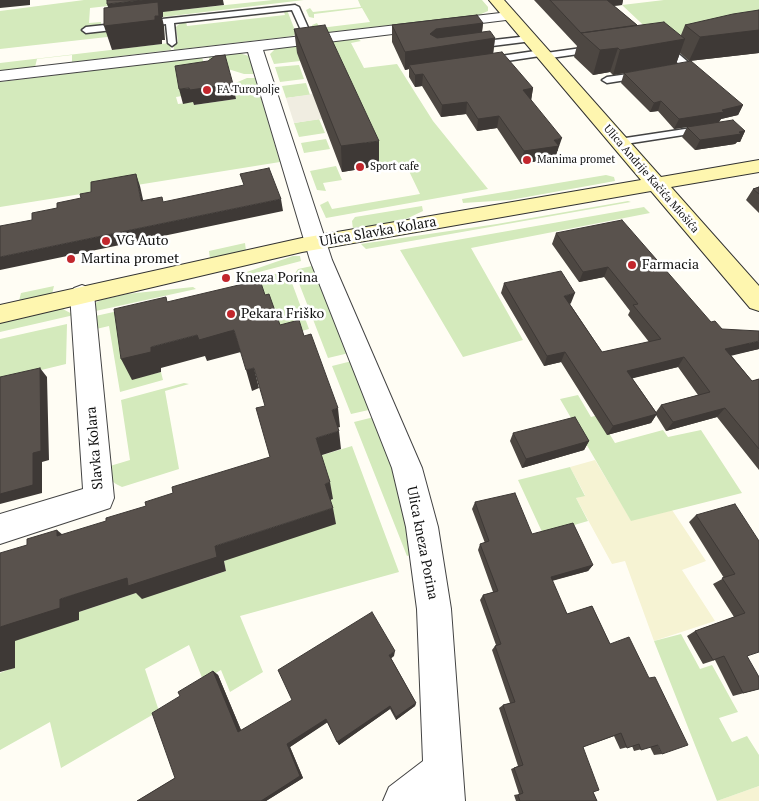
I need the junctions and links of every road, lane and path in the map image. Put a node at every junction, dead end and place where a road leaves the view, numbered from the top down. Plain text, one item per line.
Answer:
1 (496, 0) edge
2 (509, 16) junction
3 (170, 21) junction
4 (86, 30) dead end
5 (529, 38) junction
6 (309, 39) junction
7 (672, 40) edge
8 (172, 43) dead end
9 (254, 46) junction
10 (463, 47) edge
11 (604, 48) edge
12 (576, 52) junction
13 (543, 54) junction
14 (583, 59) edge
15 (475, 63) edge
16 (0, 76) edge
17 (607, 80) edge
18 (714, 128) edge
19 (619, 142) junction
20 (759, 166) edge
21 (655, 184) junction
22 (316, 242) junction
23 (82, 294) junction
24 (759, 302) edge
25 (0, 314) edge
26 (0, 529) edge
27 (443, 786) edge
28 (403, 801) edge

1 - 2 main road, Ulica Andrije Kačića Miošića
2 - 5 main road, Ulica Andrije Kačića Miošića
2 - 6 street
3 - 4 lane
3 - 6 lane
3 - 8 lane
5 - 10 lane
5 - 13 main road, Ulica Andrije Kačića Miošića
6 - 9 street
7 - 17 lane
9 - 16 street
9 - 22 street
11 - 12 lane
12 - 13 lane
12 - 14 lane
13 - 15 lane
13 - 19 main road, Ulica Andrije Kačića Miošića
18 - 19 lane
19 - 21 main road, Ulica Andrije Kačića Miošića
20 - 21 main road, Ulica Slavka Kolara
21 - 22 main road, Ulica Slavka Kolara
21 - 24 main road, Ulica Andrije Kačića Miošića
22 - 23 main road, Ulica Slavka Kolara
22 - 27 street, Ulica kneza Porina
23 - 25 main road, Ulica Slavka Kolara
23 - 26 street, Slavka Kolara
27 - 28 street, Ulica kneza Porina

